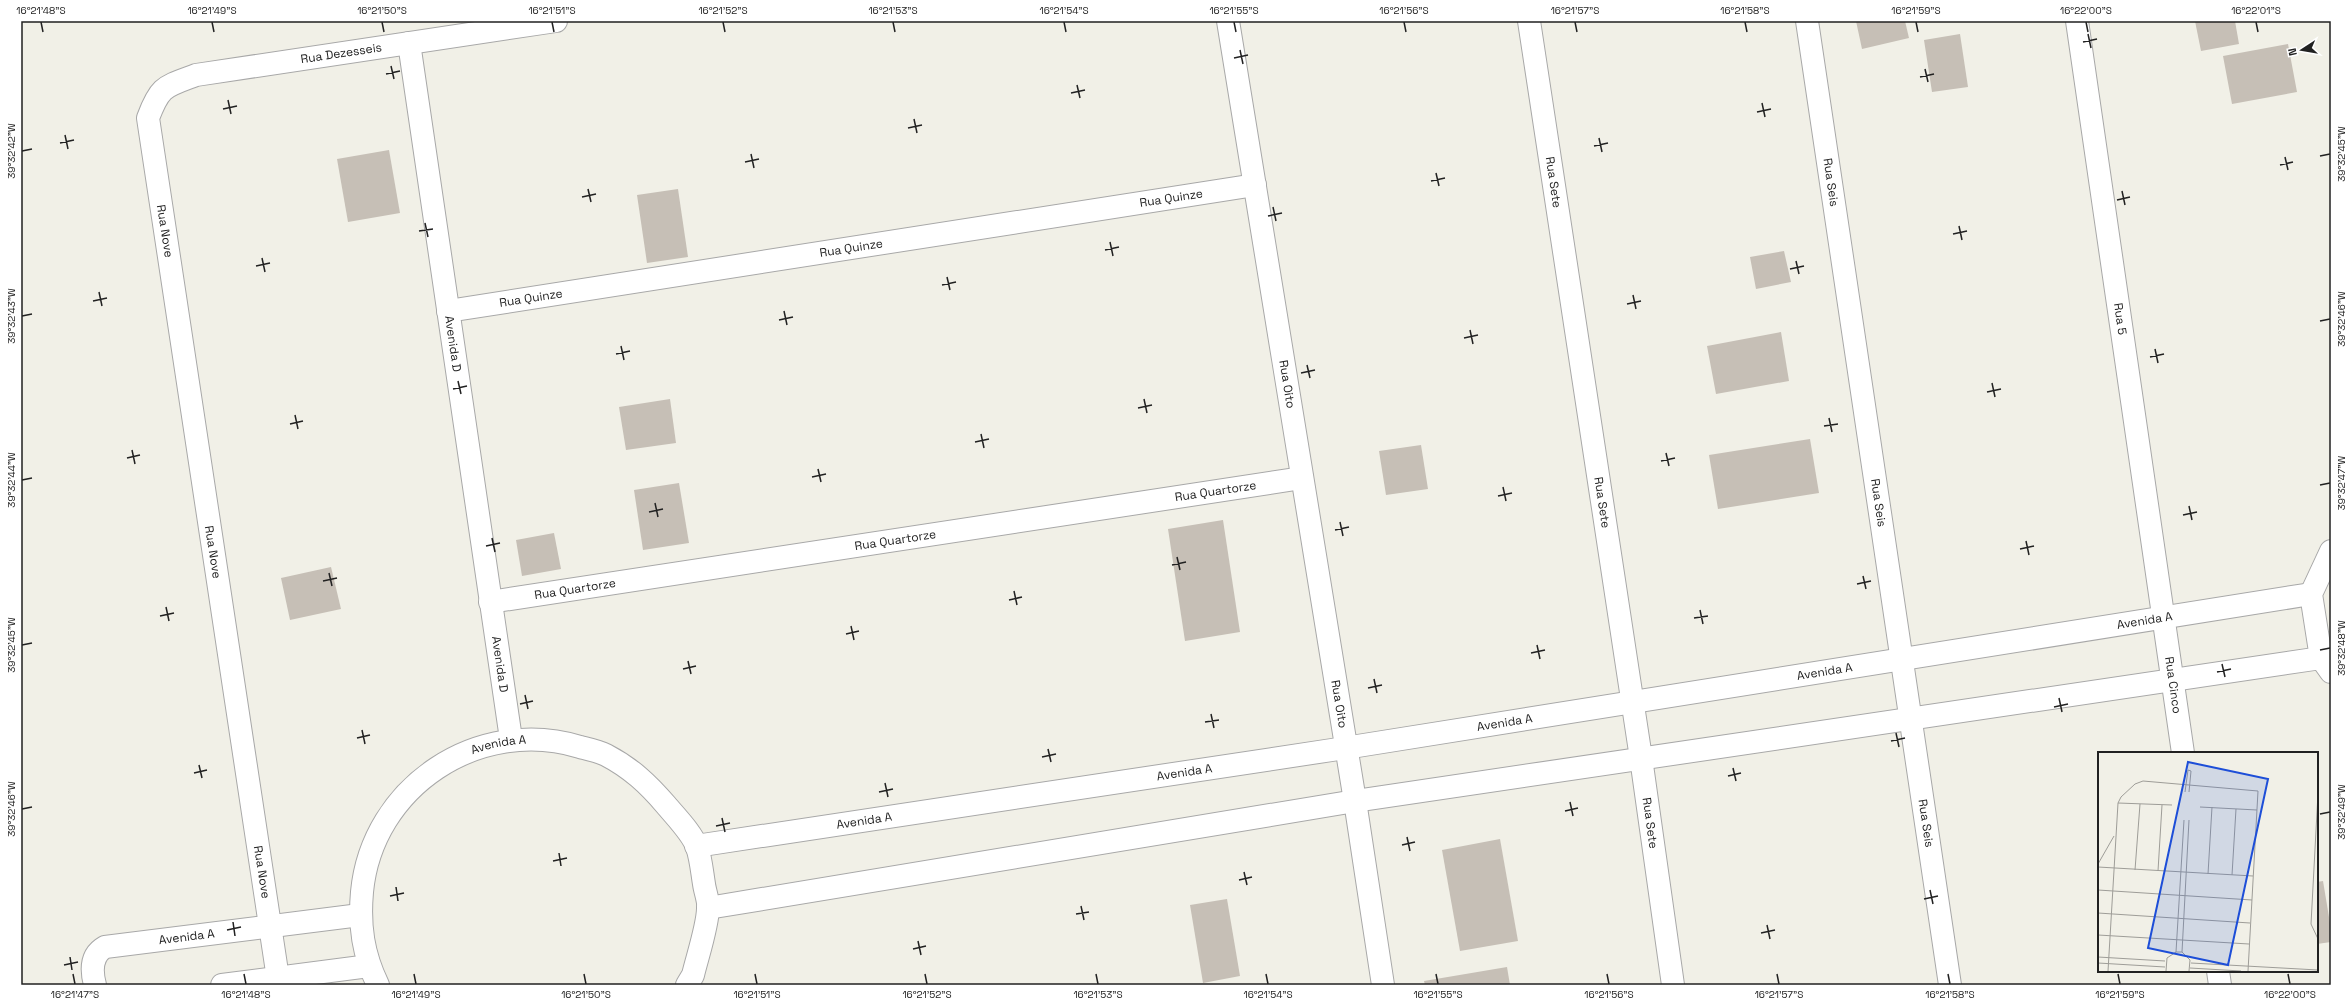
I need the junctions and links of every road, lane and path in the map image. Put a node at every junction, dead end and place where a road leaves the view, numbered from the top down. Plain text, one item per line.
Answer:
1 (556, 21) edge
2 (1228, 21) edge
3 (1529, 21) edge
4 (1807, 21) edge
5 (2077, 21) edge
6 (409, 43) junction
7 (148, 118) joint
8 (1255, 185) junction
9 (448, 311) junction
10 (1302, 478) junction
11 (2331, 551) edge
12 (2311, 594) junction
13 (490, 602) junction
14 (2162, 618) junction
15 (1901, 660) junction
16 (2326, 665) edge
17 (2171, 680) junction
18 (1632, 702) junction
19 (1911, 719) junction
20 (511, 739) junction
21 (1345, 748) junction
22 (2183, 752) edge
23 (1642, 758) junction
24 (1355, 801) junction
25 (696, 846) junction
26 (708, 908) junction
27 (360, 915) junction
28 (270, 926) junction
29 (2218, 972) edge
30 (373, 976) edge
31 (278, 981) edge
32 (95, 985) edge
33 (222, 985) edge
34 (687, 985) edge
35 (1383, 985) edge
36 (1673, 985) edge
37 (1950, 985) edge
38 (2220, 985) edge

1 - 6 street, Rua Dezesseis
2 - 8 street, Rua Oito
3 - 18 street, Rua Sete
4 - 15 street, Rua Seis
5 - 14 street, Rua 5
6 - 7 street, Rua Dezesseis
6 - 9 street, Avenida D
7 - 28 street, Rua Nove
8 - 9 street, Rua Quinze
8 - 10 street, Rua Oito
9 - 13 street, Avenida D
10 - 13 street, Rua Quartorze
10 - 21 street, Rua Oito
11 - 12 street
12 - 14 street, Avenida A
12 - 16 street
13 - 20 street, Avenida D
14 - 15 street, Avenida A
14 - 17 street, Rua Cinco
15 - 18 street, Avenida A
15 - 19 street, Rua Seis
16 - 17 street
17 - 19 street
17 - 22 street, Rua Cinco
18 - 21 street, Avenida A
18 - 23 street, Rua Sete
19 - 23 street
19 - 37 street, Rua Seis
20 - 25 street, Avenida A
20 - 27 street, Avenida A
21 - 24 street, Rua Oito
21 - 25 street, Avenida A
23 - 24 street
23 - 36 street, Rua Sete
24 - 26 street
24 - 35 street, Rua Oito
25 - 26 street, Avenida A
26 - 34 street, Avenida A
27 - 28 street, Avenida A
27 - 30 street, Avenida A
28 - 31 street, Rua Nove
28 - 32 street, Avenida A
29 - 38 street
30 - 31 street, Avenida A
31 - 33 street, Avenida A

